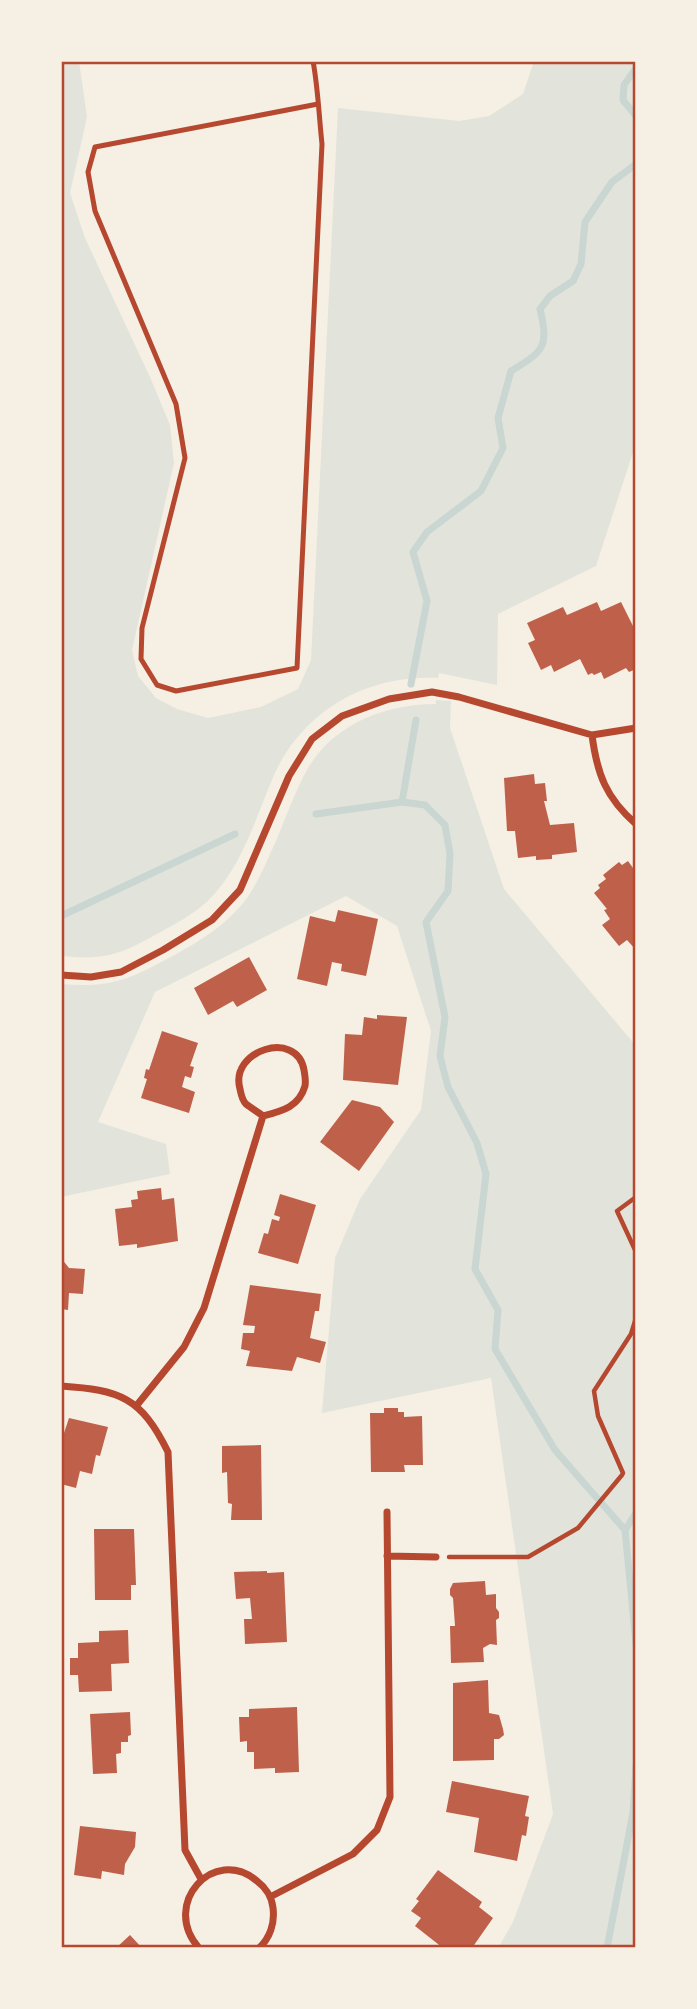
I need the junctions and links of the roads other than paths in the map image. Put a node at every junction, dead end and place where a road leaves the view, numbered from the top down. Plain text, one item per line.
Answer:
1 (313, 61) edge
2 (318, 104) junction
3 (636, 728) edge
4 (592, 735) junction
5 (636, 824) edge
6 (61, 975) edge
7 (264, 1116) junction
8 (61, 1386) edge
9 (138, 1405) junction
10 (387, 1512) dead end
11 (387, 1556) junction
12 (436, 1557) road end
13 (201, 1880) junction
14 (270, 1897) junction
15 (199, 1948) edge
16 (259, 1948) edge

1 - 2 lane
2 - 2 lane
3 - 4 street
4 - 5 street
4 - 6 street
7 - 7 street
7 - 9 street
8 - 9 street
9 - 13 street
10 - 11 street
11 - 12 street
11 - 14 street
13 - 14 street
13 - 15 street
14 - 16 street

